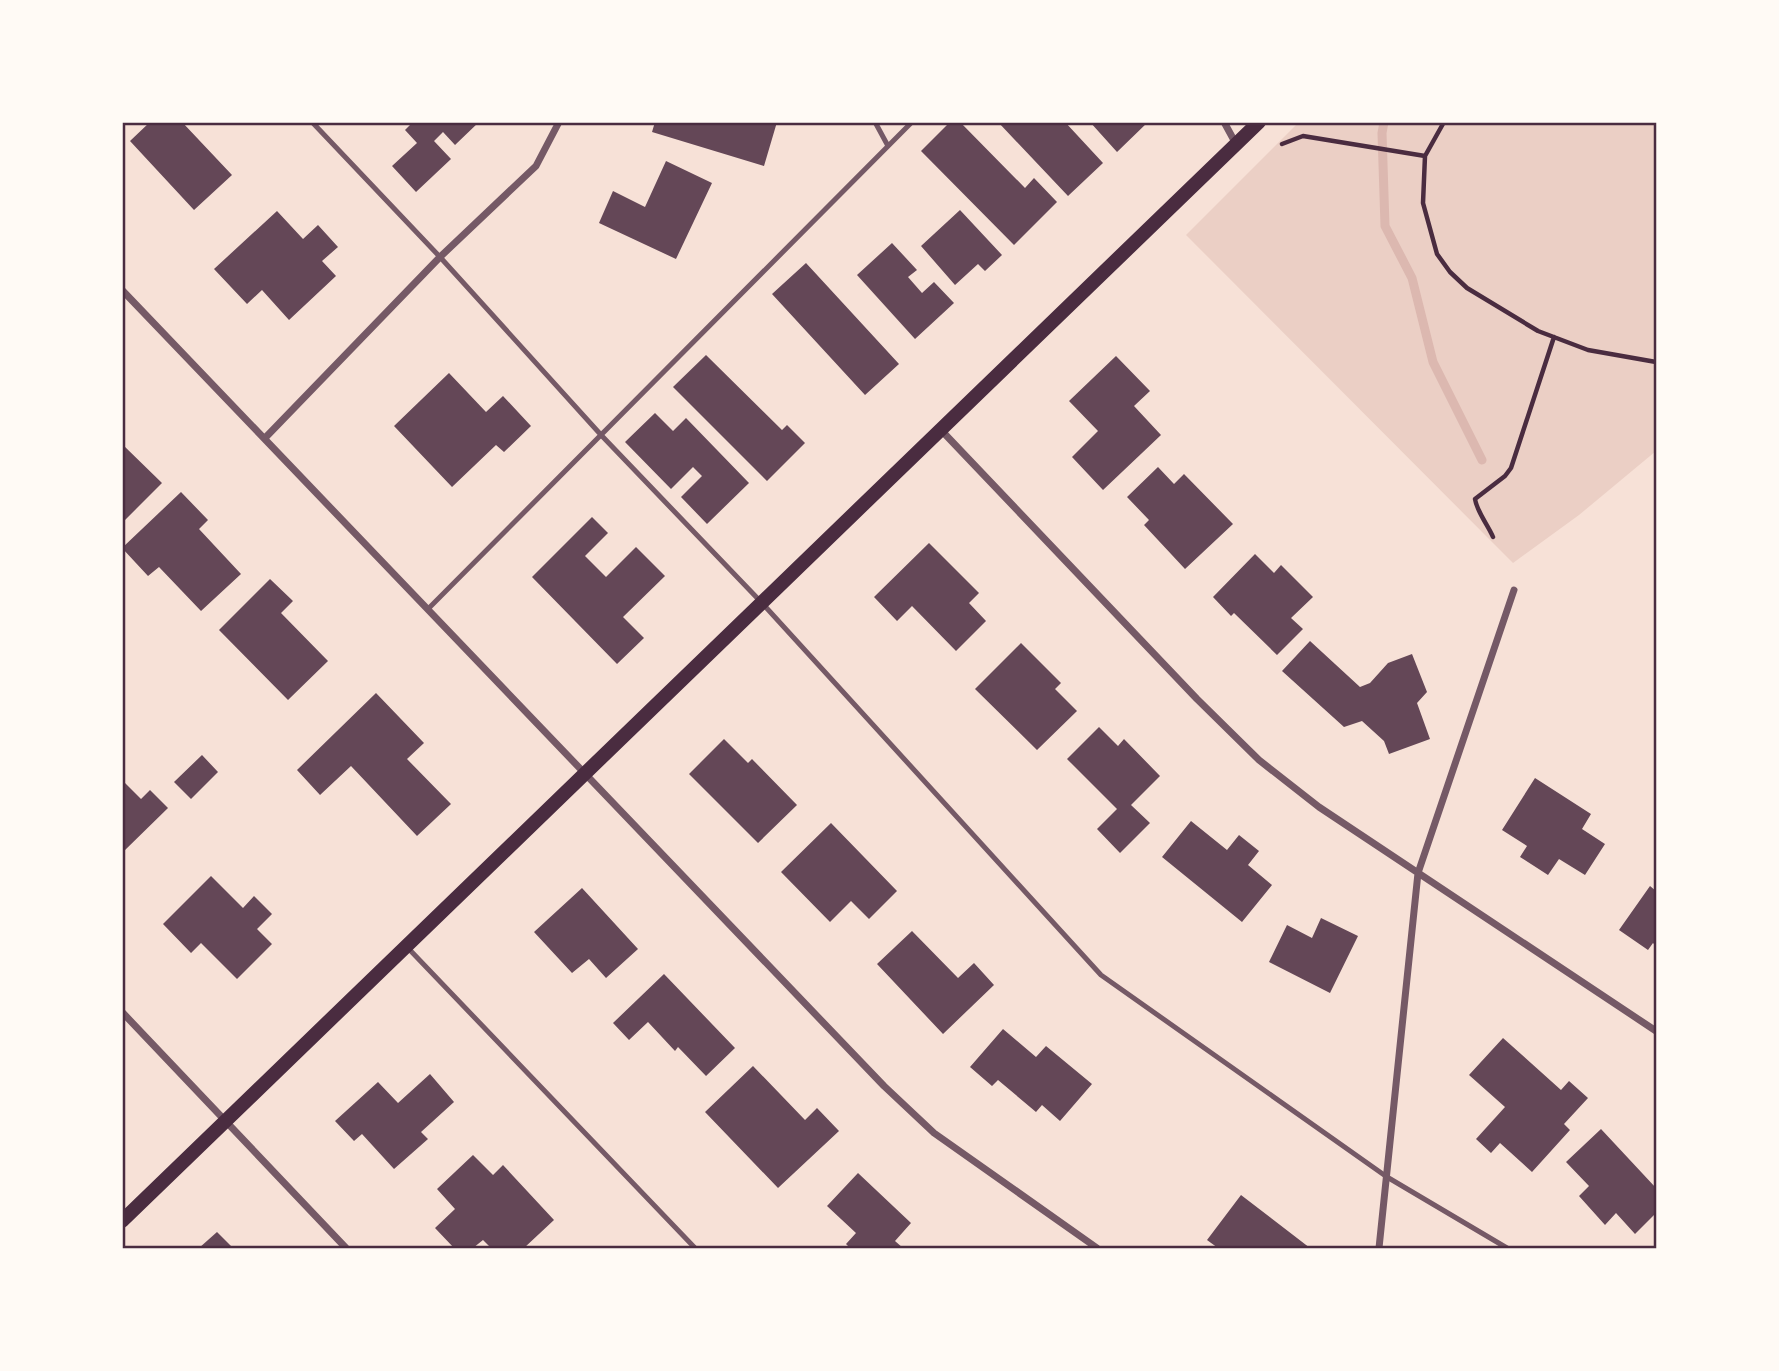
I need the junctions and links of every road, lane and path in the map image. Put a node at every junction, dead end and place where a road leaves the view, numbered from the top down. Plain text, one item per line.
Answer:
1 (312, 122) edge
2 (559, 122) edge
3 (875, 122) edge
4 (912, 122) edge
5 (1224, 122) edge
6 (1259, 122) edge
7 (1444, 122) edge
8 (1282, 144) dead end
9 (1236, 145) junction
10 (888, 146) junction
11 (1425, 156) junction
12 (440, 257) junction
13 (122, 290) edge
14 (1553, 337) junction
15 (1657, 362) edge
16 (941, 430) junction
17 (602, 436) junction
18 (265, 438) junction
19 (1493, 537) dead end
20 (1514, 590) dead end
21 (762, 603) junction
22 (428, 609) junction
23 (587, 773) junction
24 (1418, 873) junction
25 (407, 947) junction
26 (122, 1012) edge
27 (1657, 1031) edge
28 (226, 1121) junction
29 (1387, 1177) junction
30 (122, 1221) edge
31 (346, 1248) edge
32 (695, 1248) edge
33 (1097, 1248) edge
34 (1379, 1248) edge
35 (1507, 1248) edge

1 - 12 lane
2 - 12 street
3 - 10 lane
4 - 10 lane
5 - 9 street
6 - 9 main road
7 - 11 path
8 - 11 path
9 - 16 main road
10 - 17 lane
11 - 14 path
12 - 17 lane
12 - 18 street
13 - 18 street
14 - 15 path
14 - 19 path
16 - 21 main road
16 - 24 street
17 - 21 lane
17 - 22 lane
18 - 22 street
20 - 24 street
21 - 23 main road
21 - 29 lane
22 - 23 street
23 - 25 main road
23 - 33 street
24 - 27 street
24 - 29 street
25 - 28 main road
25 - 32 lane
26 - 28 street
28 - 30 main road
28 - 31 street
29 - 34 street
29 - 35 lane

